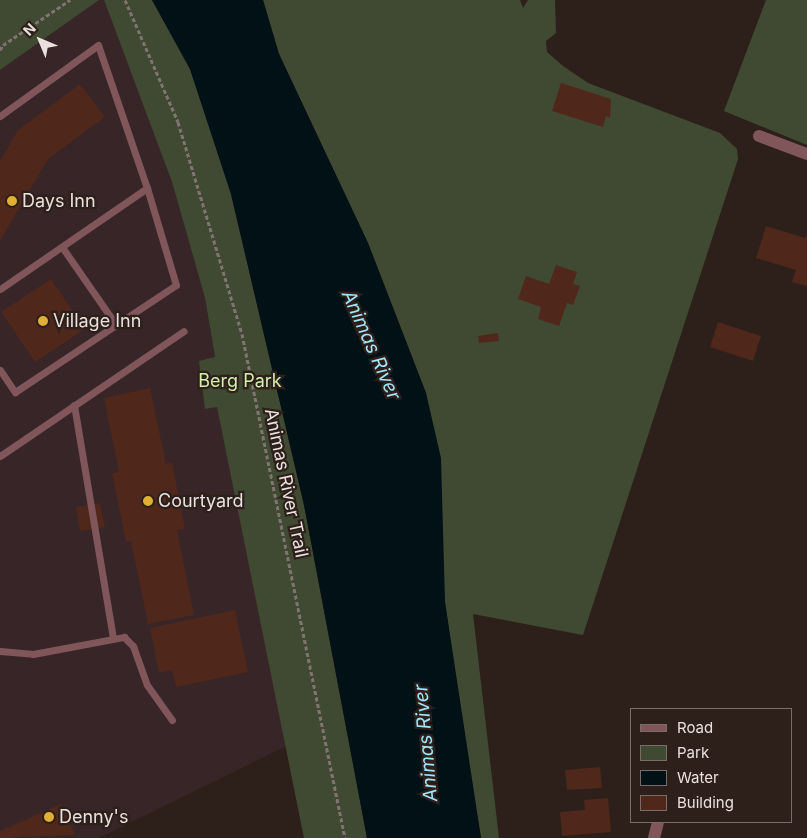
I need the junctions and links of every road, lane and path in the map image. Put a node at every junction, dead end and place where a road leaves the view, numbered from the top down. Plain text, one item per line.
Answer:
1 (70, 0) edge
2 (125, 0) edge
3 (0, 50) edge
4 (0, 116) edge
5 (759, 136) dead end
6 (807, 154) edge
7 (147, 188) junction
8 (62, 247) junction
9 (0, 289) edge
10 (116, 325) junction
11 (184, 331) dead end
12 (0, 370) edge
13 (74, 406) junction
14 (0, 456) edge
15 (113, 637) junction
16 (0, 651) edge
17 (172, 720) dead end
18 (658, 823) edge
19 (345, 838) edge
20 (654, 838) edge

1 - 3 path
2 - 19 path, Animas River Trail
4 - 7 lane
5 - 6 street
7 - 8 lane
7 - 10 lane
8 - 9 lane
8 - 10 lane
10 - 12 lane
11 - 13 lane
13 - 14 lane
13 - 15 lane
15 - 16 lane
15 - 17 lane
18 - 20 street

